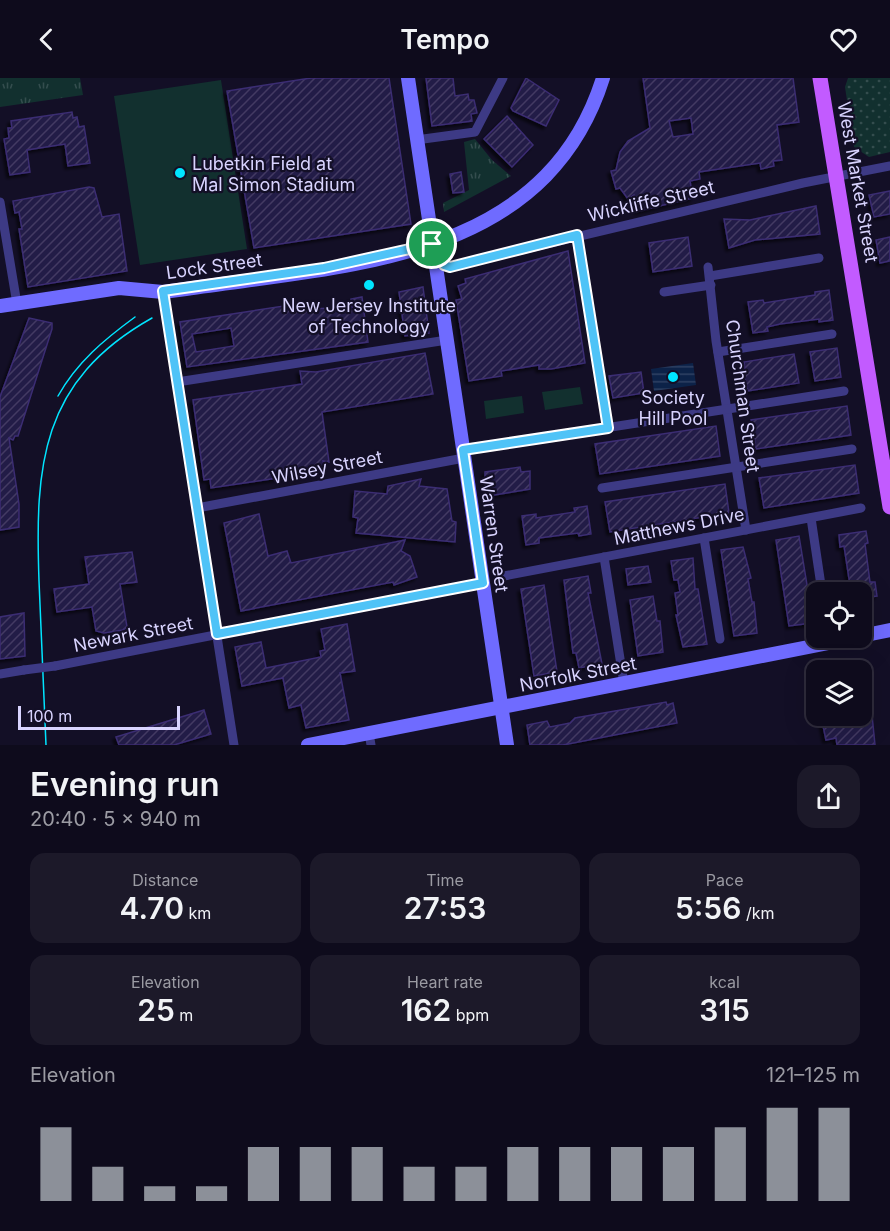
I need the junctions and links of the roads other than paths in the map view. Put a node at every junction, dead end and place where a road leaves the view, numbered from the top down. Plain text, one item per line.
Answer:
1 (408, 78) edge
2 (503, 78) edge
3 (603, 78) edge
4 (820, 78) edge
5 (416, 140) junction
6 (890, 166) edge
7 (838, 177) junction
8 (0, 201) edge
9 (577, 235) junction
10 (432, 244) junction
11 (819, 258) dead end
12 (710, 276) junction
13 (163, 291) junction
14 (664, 292) dead end
15 (17, 304) junction
16 (0, 306) edge
17 (832, 334) dead end
18 (447, 340) junction
19 (718, 352) junction
20 (177, 382) junction
21 (844, 391) dead end
22 (727, 410) junction
23 (608, 428) junction
24 (852, 449) dead end
25 (464, 454) junction
26 (736, 467) junction
27 (887, 471) edge
28 (602, 488) dead end
29 (890, 507) edge
30 (197, 508) junction
31 (861, 508) dead end
32 (811, 518) junction
33 (746, 530) junction
34 (704, 538) junction
35 (604, 557) junction
36 (504, 576) dead end
37 (821, 582) edge
38 (483, 583) junction
39 (890, 630) edge
40 (217, 634) junction
41 (872, 634) edge
42 (720, 639) dead end
43 (806, 648) edge
44 (0, 674) edge
45 (624, 684) junction
46 (501, 707) junction
47 (370, 739) edge
48 (234, 745) edge
49 (308, 745) edge
50 (507, 745) edge

1 - 5 main road, Warren Street
2 - 5 street
3 - 10 main road, Lock Street
4 - 7 main road, West Market Street
5 - 10 main road, Warren Street
6 - 7 street, Wickliffe Street
7 - 9 street, Wickliffe Street
7 - 27 main road, West Market Street
8 - 15 street
9 - 10 street, Wickliffe Street
9 - 23 street
10 - 13 main road, Lock Street
10 - 18 main road, Warren Street
11 - 12 street
12 - 14 street
12 - 19 street, Churchman Street
13 - 15 main road, Lock Street
13 - 20 street
15 - 16 main road, Lock Street
17 - 19 street
18 - 20 street
18 - 25 main road, Warren Street
19 - 22 street, Churchman Street
20 - 30 street
21 - 22 street, Wilsey Street
22 - 23 street, Wilsey Street
22 - 26 street, Churchman Street
23 - 25 street, Wilsey Street
24 - 26 street
25 - 30 street, Wilsey Street
25 - 38 main road, Warren Street
26 - 28 street
26 - 33 street, Churchman Street
27 - 29 main road, West Market Street
30 - 40 street
31 - 32 street, Matthews Drive
32 - 33 street, Matthews Drive
32 - 37 street
33 - 34 street, Matthews Drive
34 - 35 street, Matthews Drive
34 - 42 street
35 - 36 street, Matthews Drive
35 - 45 street
38 - 40 street, Newark Street
38 - 46 main road, Warren Street
39 - 41 main road
40 - 44 street, Newark Street, bridge
40 - 48 street
43 - 45 main road, Norfolk Street
45 - 46 main road, Norfolk Street
46 - 47 main road, Norfolk Street
46 - 50 main road, Warren Street
47 - 49 main road, Norfolk Street

